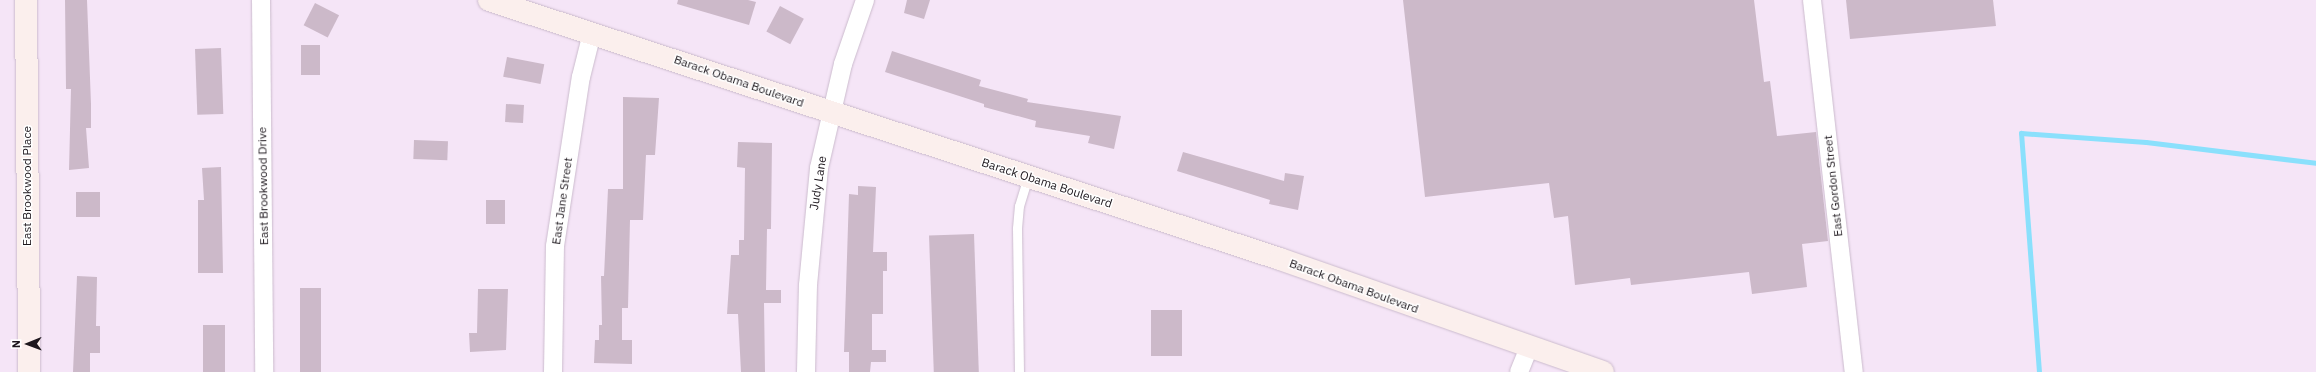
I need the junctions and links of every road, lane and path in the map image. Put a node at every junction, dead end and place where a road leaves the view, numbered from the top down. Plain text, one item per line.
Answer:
1 (26, 0) edge
2 (261, 0) edge
3 (489, 0) edge
4 (865, 0) edge
5 (1812, 0) edge
6 (592, 33) junction
7 (832, 112) junction
8 (1028, 177) junction
9 (1529, 347) junction
10 (29, 372) edge
11 (264, 372) edge
12 (553, 372) edge
13 (806, 372) edge
14 (1019, 372) edge
15 (1519, 372) edge
16 (1602, 372) edge
17 (1854, 372) edge

1 - 10 main road, East Brookwood Place
2 - 11 street, East Brookwood Drive
3 - 6 main road, Barack Obama Boulevard
4 - 7 street, Judy Lane
5 - 17 street, East Gordon Street
6 - 7 main road, Barack Obama Boulevard
6 - 12 street, East Jane Street
7 - 8 main road, Barack Obama Boulevard
7 - 13 street, Judy Lane
8 - 9 main road, Barack Obama Boulevard
8 - 14 lane
9 - 15 street
9 - 16 main road, Barack Obama Boulevard

